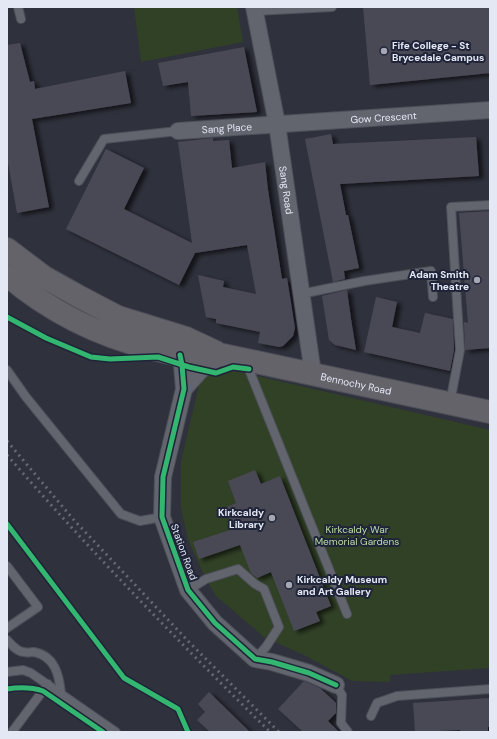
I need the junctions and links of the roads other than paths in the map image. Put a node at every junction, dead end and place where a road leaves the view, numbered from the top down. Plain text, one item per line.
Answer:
1 (18, 7) edge
2 (332, 7) edge
3 (255, 9) edge
4 (21, 19) dead end
5 (490, 110) edge
6 (277, 124) junction
7 (178, 131) joint
8 (80, 181) dead end
9 (490, 205) edge
10 (7, 249) edge
11 (7, 275) edge
12 (301, 294) junction
13 (433, 297) dead end
14 (180, 355) junction
15 (223, 355) junction
16 (245, 360) junction
17 (7, 370) edge
18 (313, 374) junction
19 (184, 389) junction
20 (450, 403) junction
21 (490, 412) edge
22 (162, 516) junction
23 (7, 566) edge
24 (188, 590) junction
25 (346, 614) dead end
26 (7, 628) edge
27 (7, 640) edge
28 (255, 659) junction
29 (7, 672) edge
30 (48, 684) junction
31 (336, 685) joint
32 (490, 689) edge
33 (61, 693) junction
34 (371, 716) dead end
35 (12, 732) edge
36 (116, 732) edge
37 (348, 732) edge

1 - 4 lane
2 - 3 lane
3 - 6 street, Sang Road
5 - 6 street, Gow Crescent
6 - 7 street, Sang Place
6 - 12 street, Sang Road
7 - 8 lane
9 - 20 lane
10 - 15 main road, Bennochy Road
11 - 14 main road, Bennochy Road
12 - 13 lane
12 - 18 street, Sang Road
14 - 15 main road, Bennochy Road
14 - 19 street, Station Road
15 - 16 main road, Bennochy Road
15 - 19 street, Station Road
16 - 18 main road, Bennochy Road
16 - 25 lane
17 - 22 lane
18 - 20 main road, Bennochy Road
19 - 22 street, Station Road
20 - 21 main road, Bennochy Road
22 - 24 street, Station Road
23 - 26 lane
24 - 28 street, Station Road
24 - 28 lane
27 - 33 lane
28 - 31 street
29 - 30 lane
30 - 33 lane
30 - 35 lane
31 - 37 lane
32 - 34 lane
33 - 36 lane

